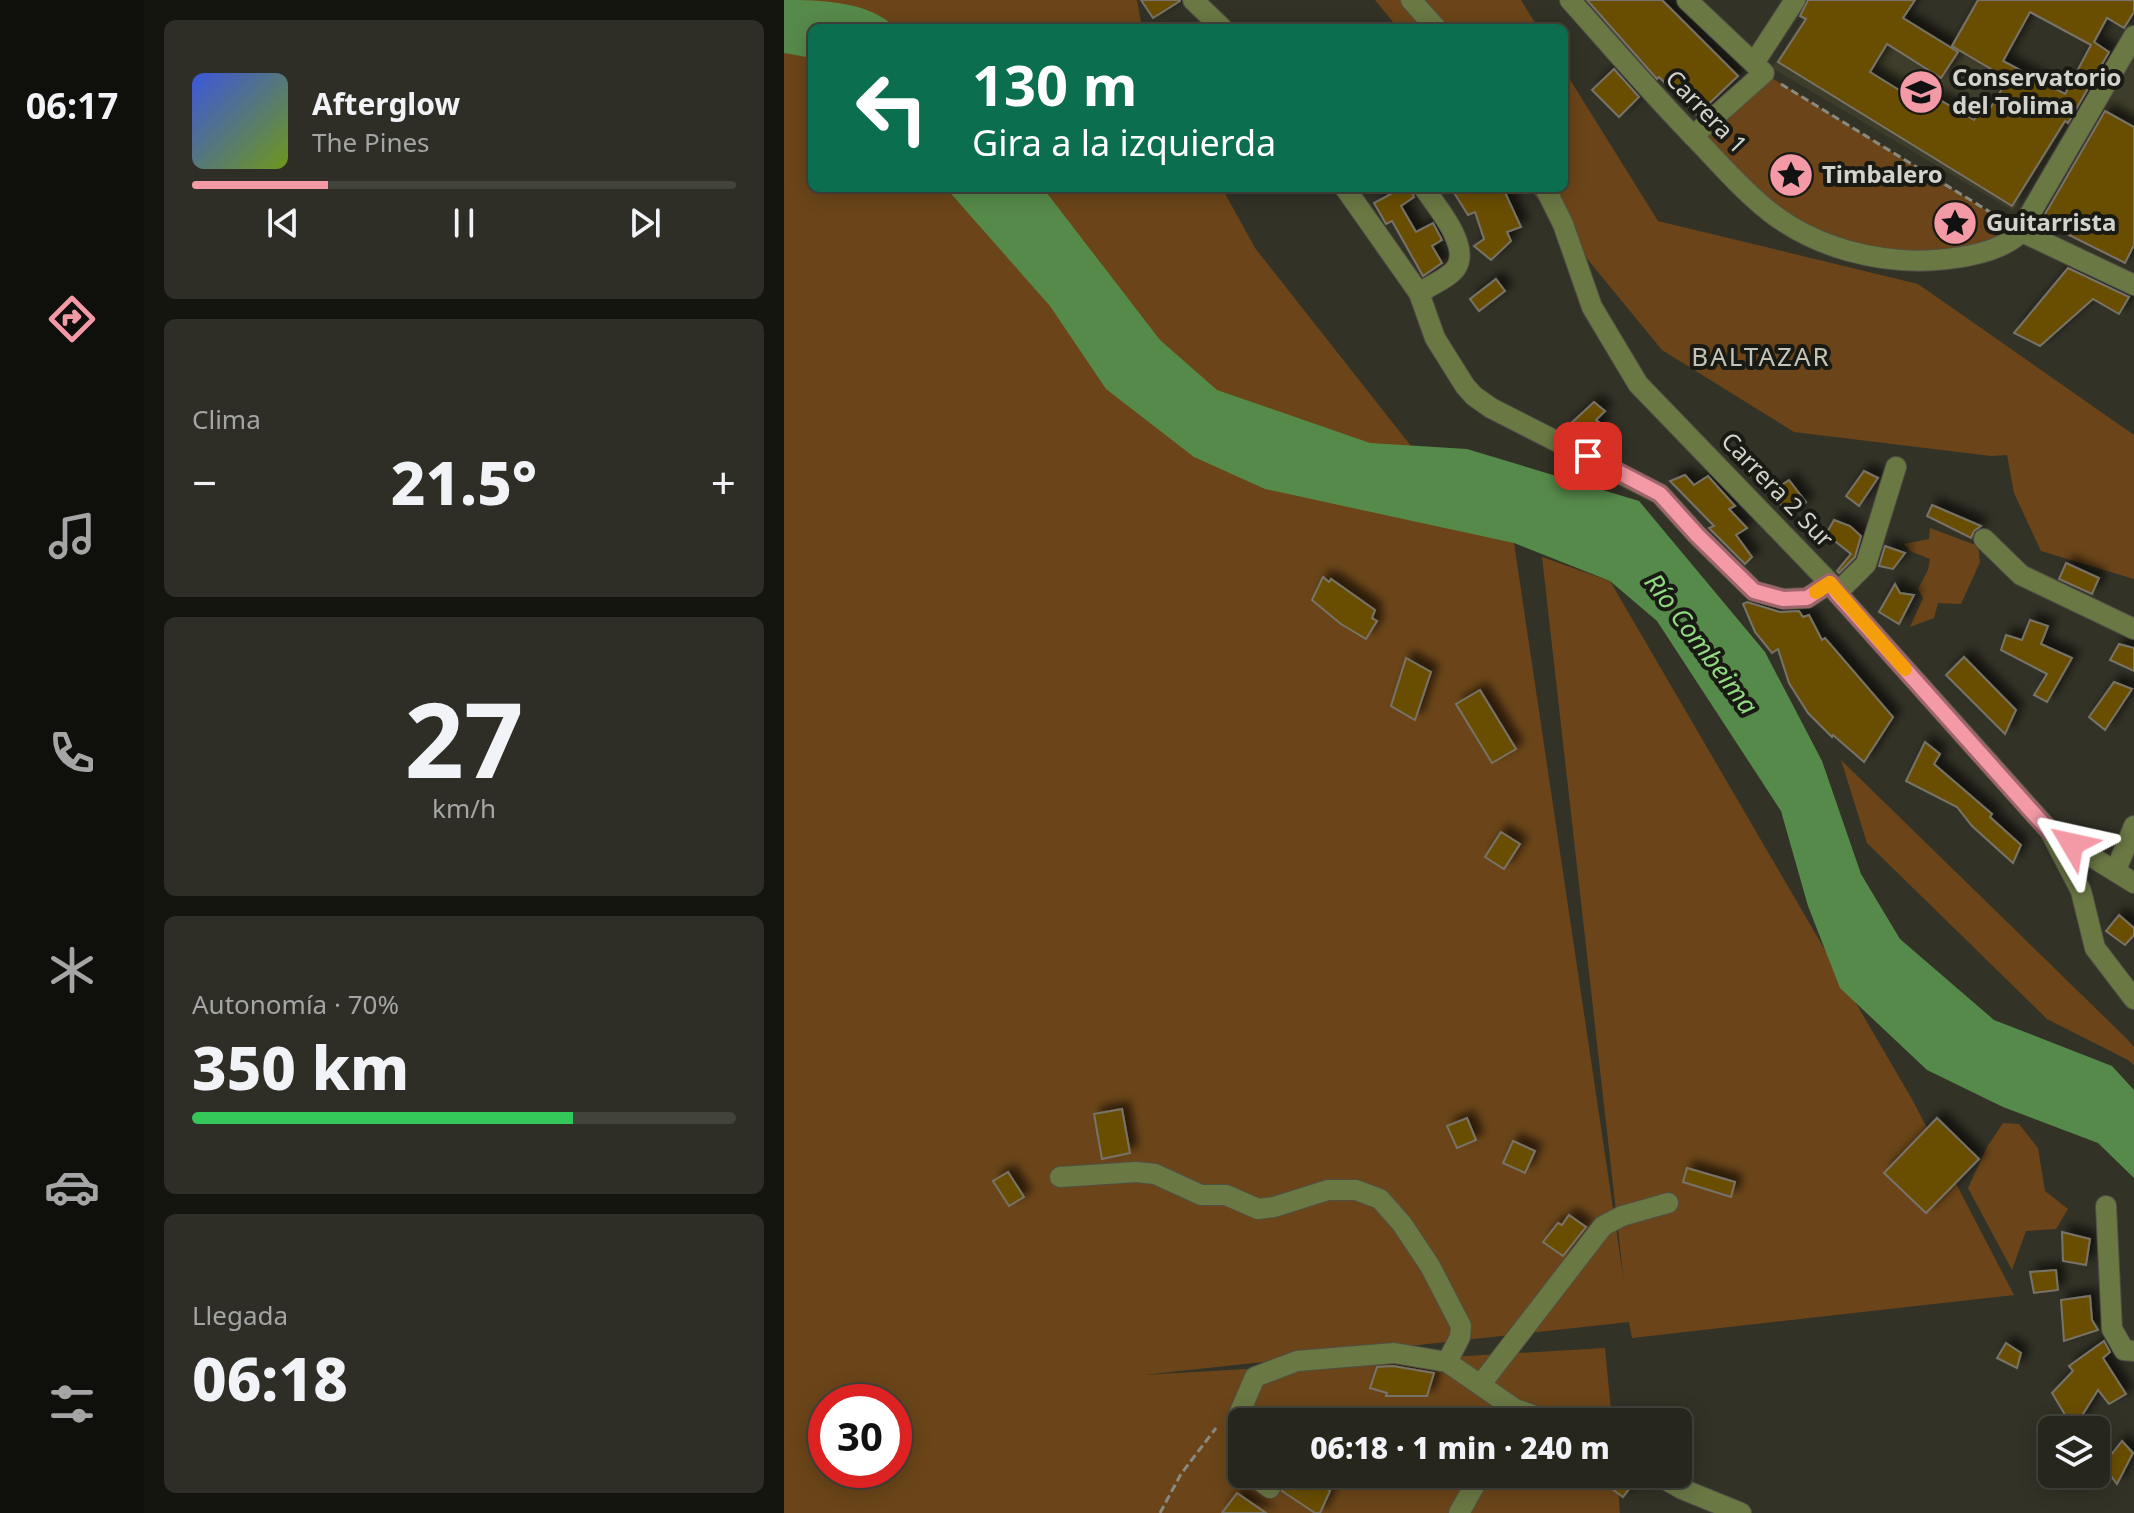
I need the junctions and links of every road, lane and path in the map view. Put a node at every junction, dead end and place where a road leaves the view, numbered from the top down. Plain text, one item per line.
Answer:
1 (1193, 0) edge
2 (1411, 0) edge
3 (1570, 0) edge
4 (1687, 0) edge
5 (1795, 0) edge
6 (1218, 24) edge
7 (1432, 24) edge
8 (2134, 36) edge
9 (1759, 68) junction
10 (1693, 136) junction
11 (1348, 192) edge
12 (1427, 192) edge
13 (1534, 192) edge
14 (1547, 192) edge
15 (1563, 224) junction
16 (2020, 231) junction
17 (2134, 285) edge
18 (1419, 293) junction
19 (1896, 467) dead end
20 (1984, 539) dead end
21 (1834, 588) junction
22 (2134, 629) edge
23 (2134, 826) edge
24 (2050, 831) junction
25 (2116, 870) junction
26 (2134, 883) edge
27 (2134, 999) edge
28 (1060, 1177) dead end
29 (1668, 1203) dead end
30 (2106, 1206) dead end
31 (2134, 1351) edge
32 (1447, 1362) junction
33 (1481, 1384) junction
34 (1242, 1408) edge
35 (1505, 1408) edge
36 (1218, 1426) dead end
37 (1473, 1488) edge
38 (1680, 1488) edge
39 (1160, 1513) edge
40 (1459, 1513) edge
41 (1741, 1513) edge

1 - 6 street
2 - 7 street
3 - 10 street, Carrera 1
4 - 9 street
5 - 9 street
8 - 16 street
9 - 10 street
9 - 16 path
10 - 16 street, Carrera 1
11 - 18 street
12 - 18 street
13 - 15 street
14 - 15 street, Carrera 2 Sur
15 - 21 street, Carrera 2 Sur
16 - 17 street
18 - 21 street
19 - 21 street
20 - 22 street
21 - 24 street, Carrera 2 Sur
23 - 25 street
24 - 25 street, Carrera 2 Sur
24 - 27 street
25 - 26 street, Carrera 2 Sur
28 - 32 street
29 - 33 street
30 - 31 street
32 - 33 street
32 - 34 street
33 - 35 street
36 - 39 path
37 - 40 street
38 - 41 street

